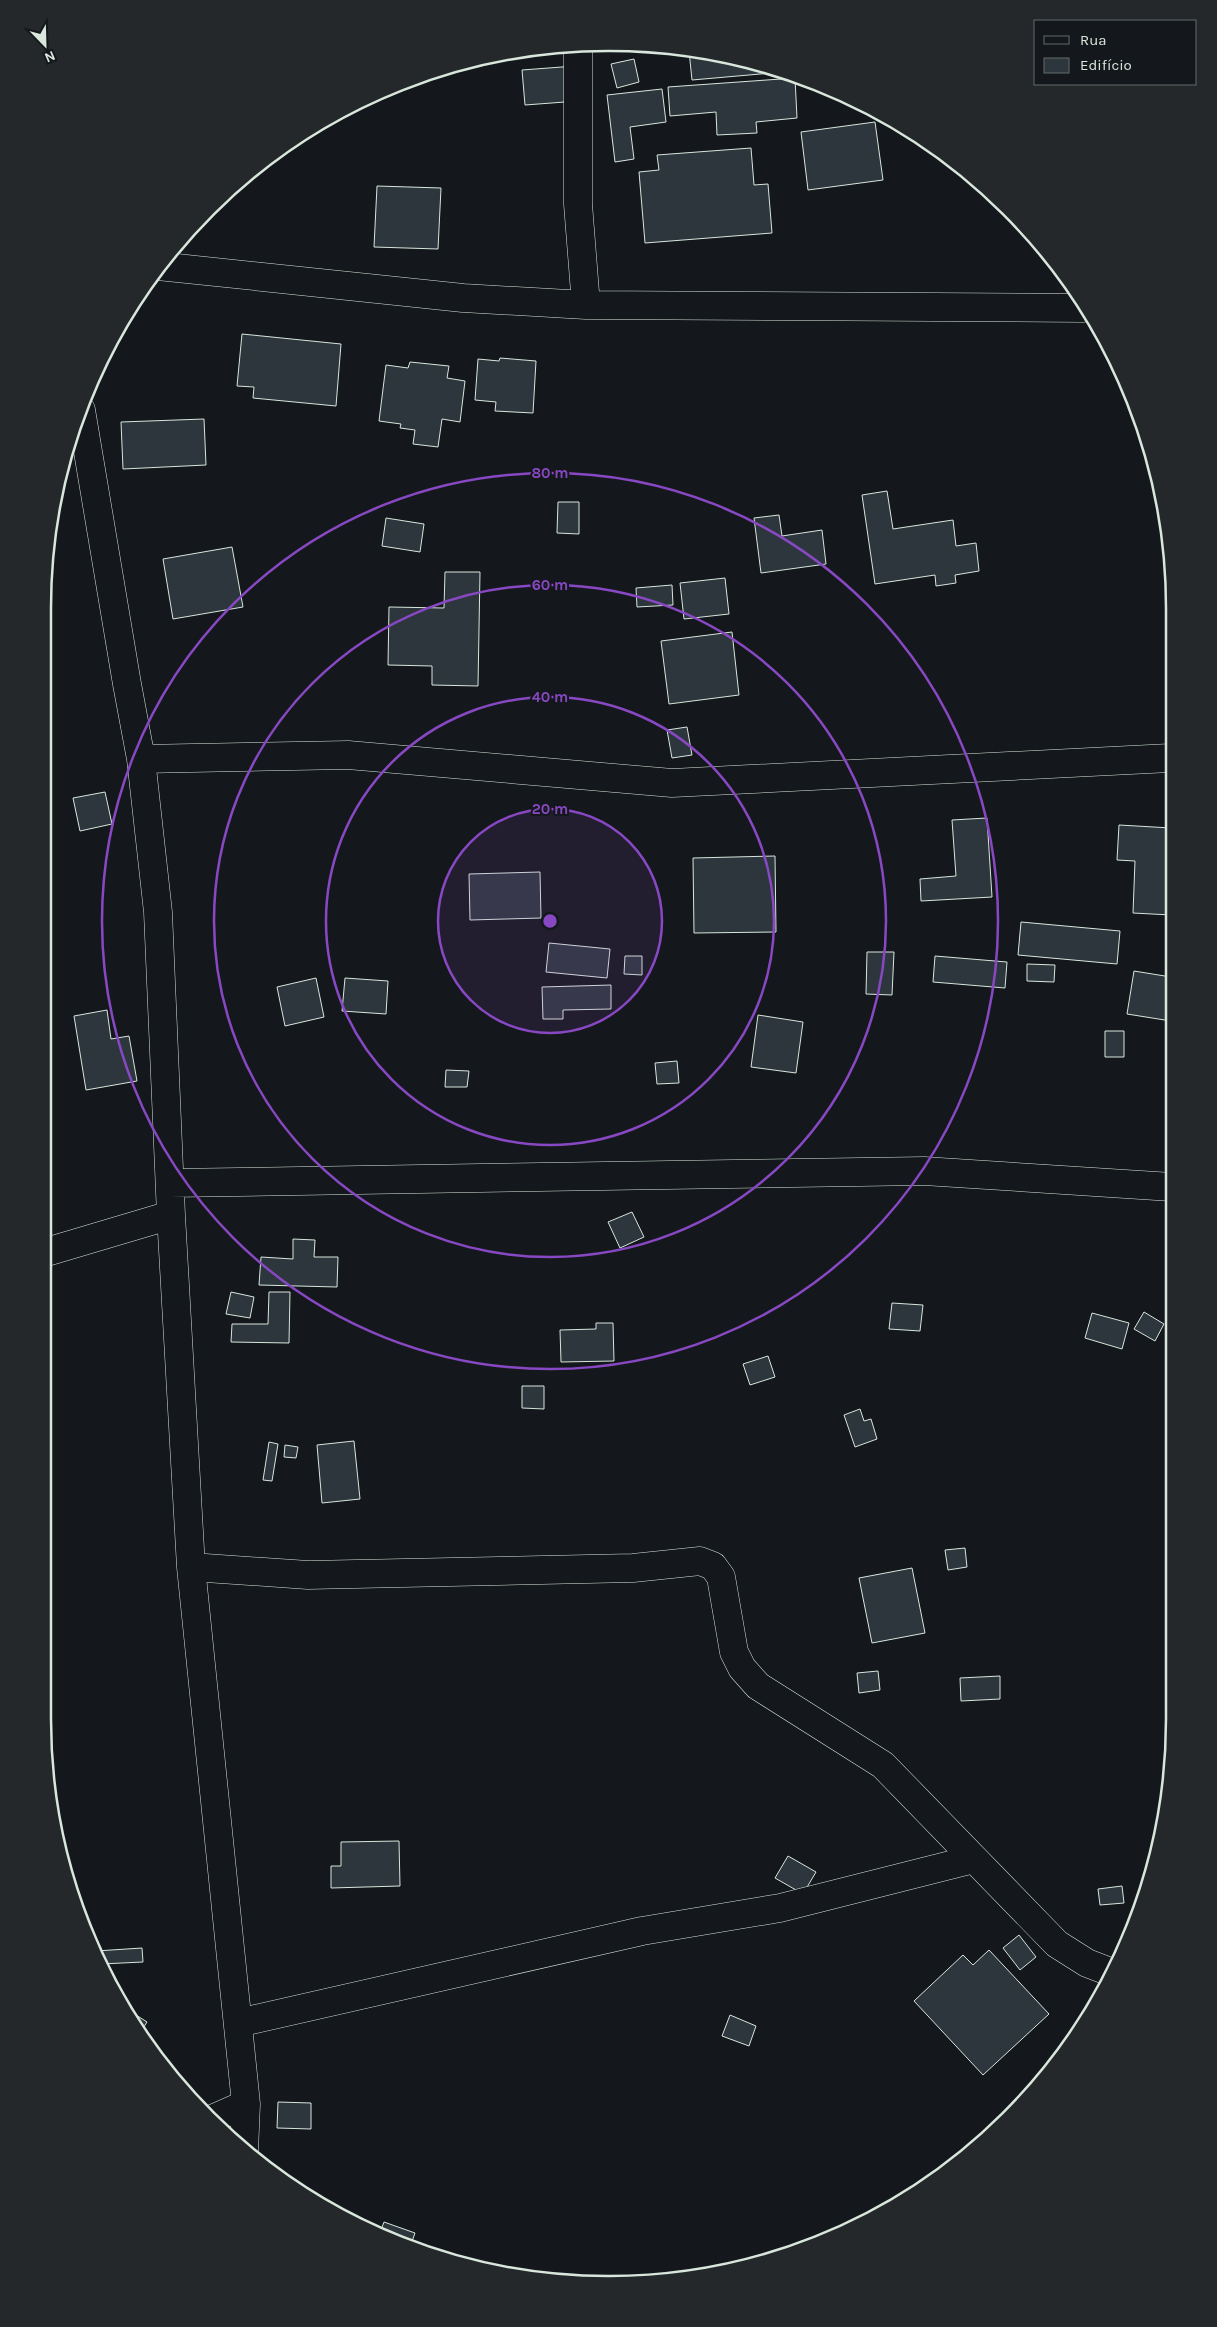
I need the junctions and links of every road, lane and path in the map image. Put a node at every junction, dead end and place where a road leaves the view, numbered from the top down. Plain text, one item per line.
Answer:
1 (578, 52) edge
2 (168, 267) edge
3 (586, 305) junction
4 (1077, 308) edge
5 (84, 422) edge
6 (1166, 758) edge
7 (141, 759) junction
8 (170, 1183) junction
9 (1166, 1187) edge
10 (171, 1215) junction
11 (51, 1251) edge
12 (191, 1567) junction
13 (974, 1858) junction
14 (1105, 1970) edge
15 (238, 2023) junction
16 (246, 2104) junction
17 (218, 2116) edge
18 (244, 2140) edge

1 - 3 street
2 - 3 street
3 - 4 street
5 - 7 street
6 - 7 street
7 - 8 street
8 - 9 street
8 - 10 street
10 - 11 street
10 - 12 street
12 - 13 street
12 - 15 street
13 - 14 street
13 - 15 street
15 - 16 street
16 - 17 street
16 - 18 street

